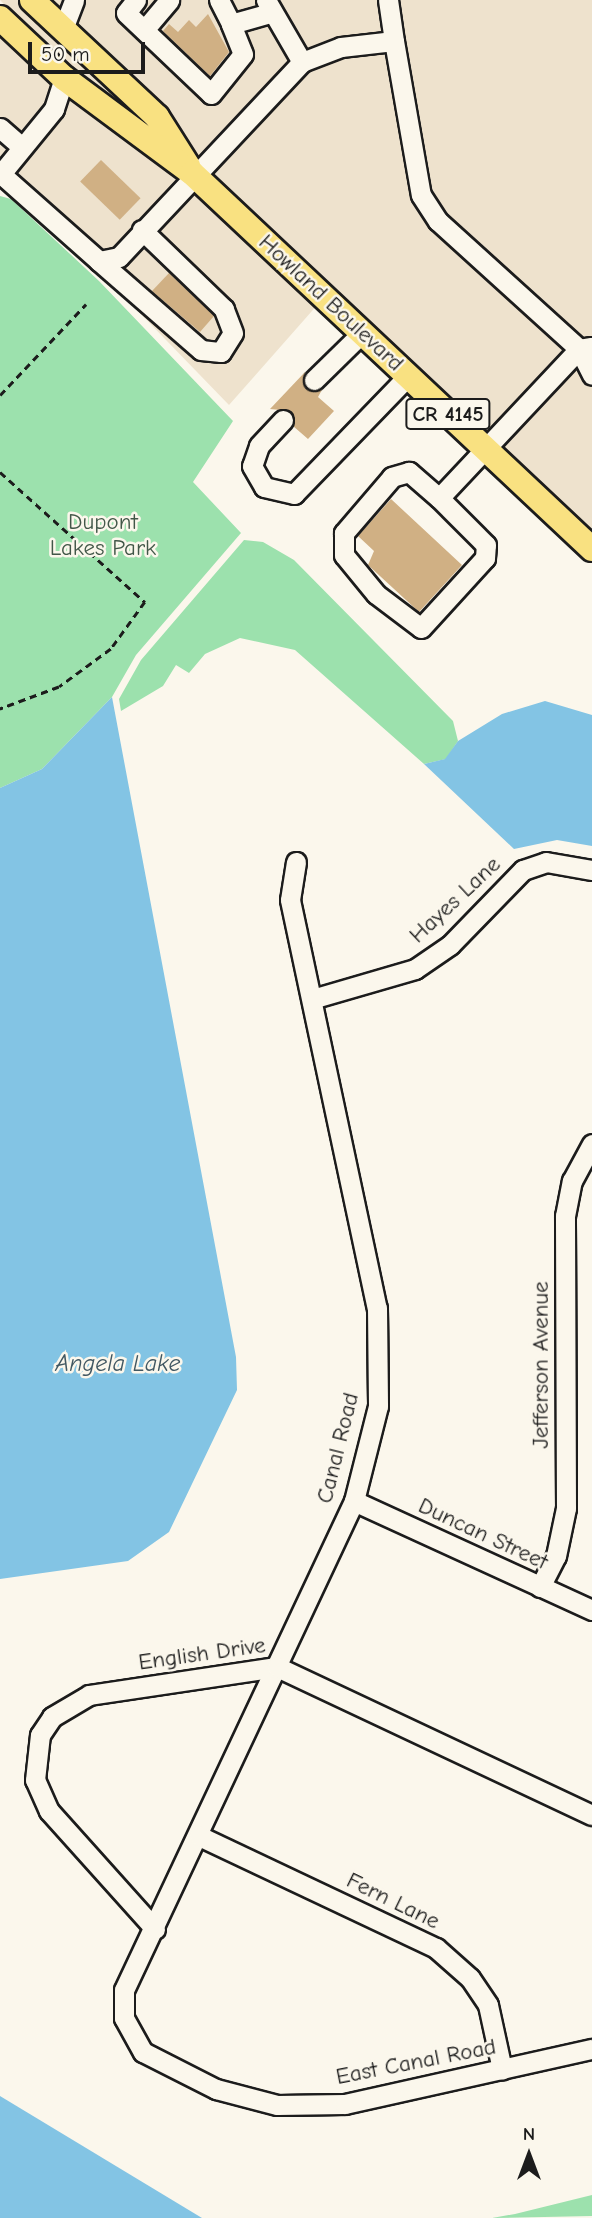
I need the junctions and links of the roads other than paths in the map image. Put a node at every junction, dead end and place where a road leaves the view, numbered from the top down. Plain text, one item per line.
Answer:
1 (32, 0) edge
2 (74, 0) edge
3 (136, 0) edge
4 (148, 0) edge
5 (169, 0) edge
6 (219, 0) edge
7 (388, 0) edge
8 (268, 6) edge
9 (0, 18) edge
10 (150, 23) junction
11 (232, 24) junction
12 (63, 29) junction
13 (394, 41) junction
14 (302, 62) junction
15 (64, 78) junction
16 (215, 89) junction
17 (0, 128) edge
18 (21, 146) junction
19 (192, 173) junction
20 (0, 174) edge
21 (142, 230) junction
22 (99, 261) junction
23 (363, 332) junction
24 (586, 348) edge
25 (592, 375) edge
26 (408, 376) junction
27 (314, 380) dead end
28 (283, 420) dead end
29 (484, 449) junction
30 (439, 498) junction
31 (592, 549) edge
32 (296, 862) dead end
33 (592, 870) edge
34 (312, 999) junction
35 (592, 1144) edge
36 (354, 1501) junction
37 (540, 1587) junction
38 (592, 1610) edge
39 (277, 1667) junction
40 (592, 1815) edge
41 (199, 1836) junction
42 (155, 1929) junction
43 (592, 2049) edge
44 (502, 2069) junction

1 - 12 main road, Howland Boulevard / CR 4145
2 - 12 street
3 - 16 street
4 - 10 street
5 - 10 street
6 - 11 street
7 - 13 street
8 - 11 street
8 - 14 street
9 - 15 main road, Howland Boulevard / CR 4145
10 - 16 street
11 - 16 street
12 - 19 main road, Howland Boulevard / CR 4145
13 - 14 street
13 - 24 street
14 - 19 street
15 - 18 street
15 - 19 main road, Howland Boulevard / CR 4145
17 - 18 street
18 - 20 street
19 - 21 street
19 - 23 main road, Howland Boulevard / CR 4145
20 - 22 street
21 - 22 street
21 - 22 street
23 - 26 main road, Howland Boulevard / CR 4145
23 - 27 street
24 - 25 street
24 - 29 street
26 - 28 street
26 - 29 main road, Howland Boulevard / CR 4145
29 - 30 street
29 - 31 main road, Howland Boulevard / CR 4145
30 - 30 street
32 - 34 street, Canal Road
33 - 34 street, Hayes Lane
34 - 36 street, Canal Road
35 - 37 street, Jefferson Avenue
36 - 37 street, Duncan Street
36 - 39 street, Canal Road
37 - 38 street, Duncan Street
39 - 40 street, English Drive
39 - 41 street, Canal Road
39 - 42 street, English Drive
41 - 42 street, Canal Road
41 - 44 street, Fern Lane
42 - 44 street, East Canal Road
43 - 44 street, East Canal Road

